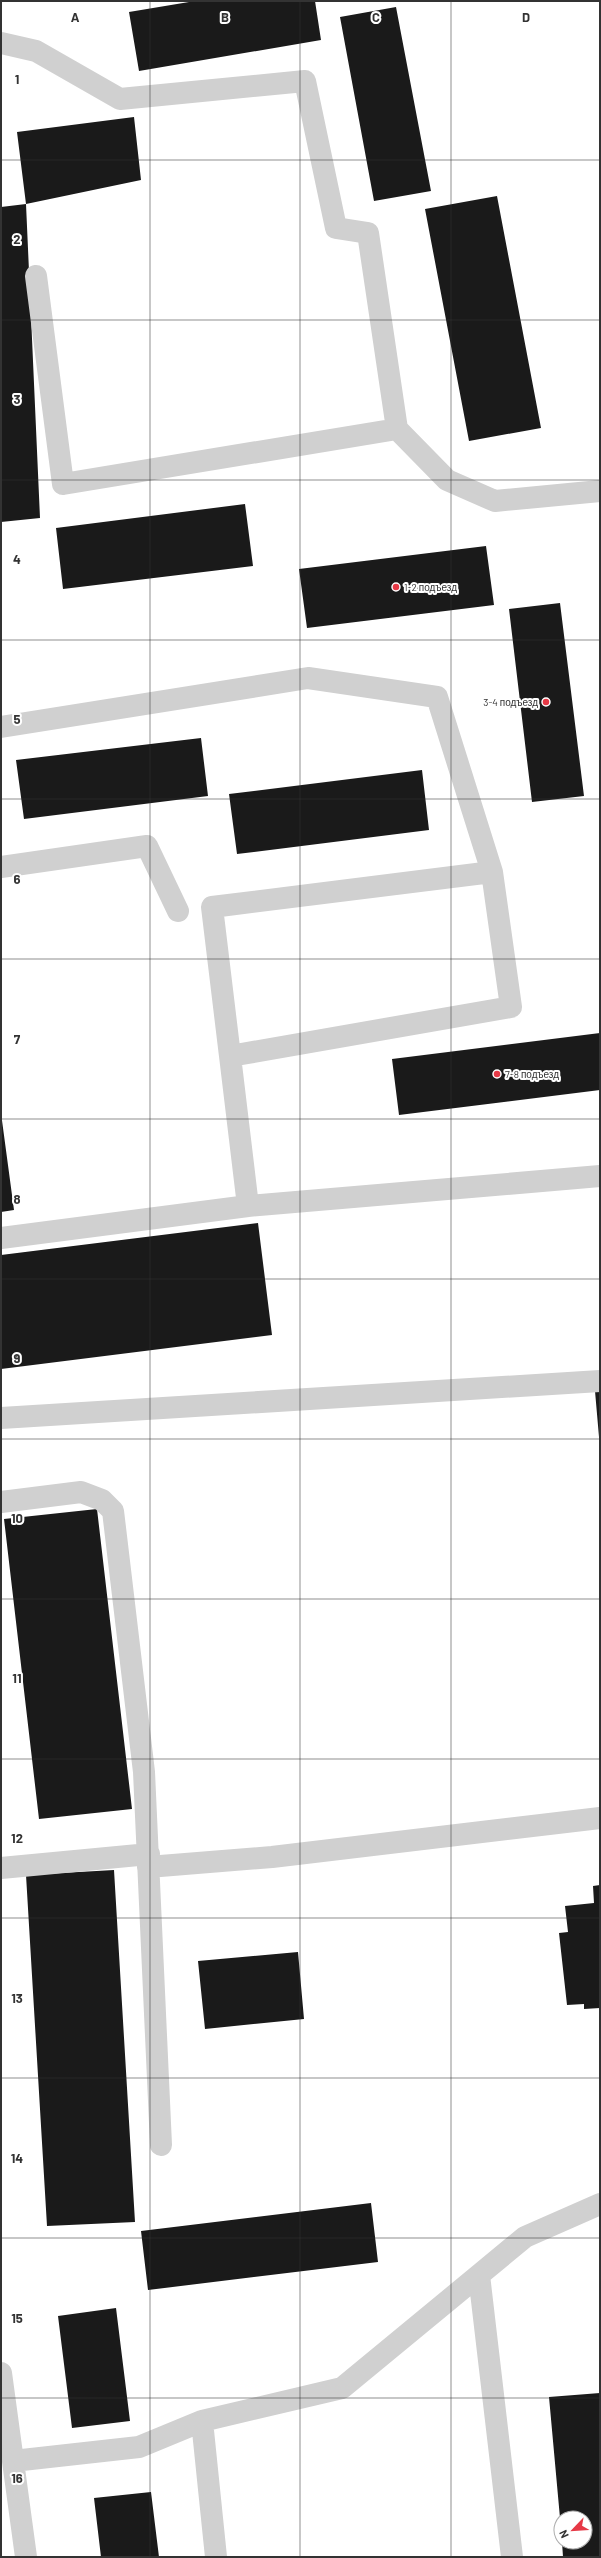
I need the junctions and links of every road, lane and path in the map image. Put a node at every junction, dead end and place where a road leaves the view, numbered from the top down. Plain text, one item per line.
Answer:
1 (1, 43) edge
2 (36, 276) dead end
3 (397, 429) junction
4 (600, 491) edge
5 (1, 727) edge
6 (1, 867) edge
7 (492, 872) junction
8 (178, 911) dead end
9 (230, 1056) junction
10 (600, 1176) edge
11 (248, 1206) junction
12 (1, 1238) edge
13 (600, 1381) edge
14 (1, 1418) edge
15 (1, 1502) edge
16 (600, 1818) edge
17 (149, 1861) junction
18 (1, 1868) edge
19 (161, 2146) dead end
20 (600, 2204) edge
21 (479, 2275) junction
22 (1, 2373) edge
23 (202, 2421) junction
24 (13, 2461) junction
25 (26, 2557) edge
26 (216, 2557) edge
27 (512, 2557) edge

1 - 3 street
2 - 3 street
3 - 4 street
5 - 7 street
6 - 8 street
7 - 9 street
7 - 9 street
9 - 11 street
10 - 11 street
11 - 12 street
13 - 14 street
15 - 17 street
16 - 17 street
17 - 18 street
17 - 19 street
20 - 21 street
21 - 23 street
21 - 27 street
22 - 24 street
23 - 24 street
23 - 26 street
24 - 25 street

